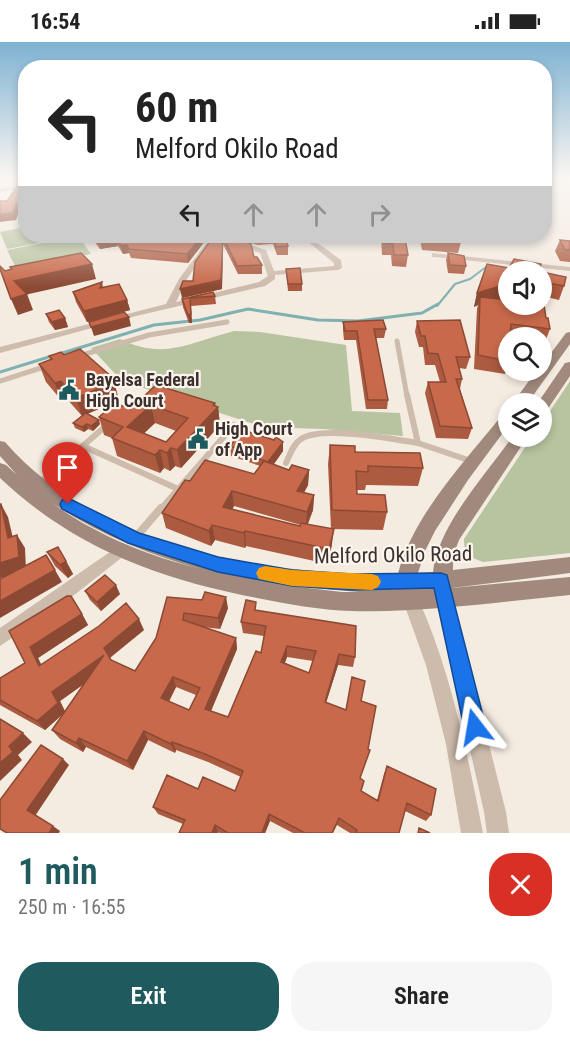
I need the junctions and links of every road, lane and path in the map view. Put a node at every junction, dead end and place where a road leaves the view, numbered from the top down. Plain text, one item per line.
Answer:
1 (209, 243) edge
2 (313, 243) edge
3 (248, 246) edge
4 (435, 255) dead end
5 (570, 268) edge
6 (272, 273) junction
7 (169, 306) junction
8 (227, 322) dead end
9 (570, 336) edge
10 (397, 341) dead end
11 (0, 351) edge
12 (68, 360) edge
13 (56, 363) edge
14 (570, 366) edge
15 (0, 381) edge
16 (527, 393) edge
17 (552, 393) edge
18 (116, 417) edge
19 (234, 425) dead end
20 (498, 431) edge
21 (418, 443) junction
22 (0, 446) edge
23 (83, 446) junction
24 (513, 447) edge
25 (475, 462) junction
26 (286, 463) dead end
27 (0, 469) edge
28 (39, 485) junction
29 (178, 489) junction
30 (127, 545) junction
31 (570, 566) edge
32 (406, 581) junction
33 (570, 586) edge
34 (442, 589) junction
35 (411, 601) junction
36 (0, 638) edge
37 (472, 833) edge
38 (498, 833) edge

1 - 7 street
2 - 6 street
3 - 6 street
4 - 5 street
6 - 7 street
7 - 11 street
8 - 12 lane
9 - 16 main road
10 - 21 lane
13 - 15 lane
14 - 17 main road
18 - 23 lane
19 - 29 lane
20 - 25 main road
21 - 25 lane
21 - 26 lane
22 - 28 main road, Melford Okilo Road
23 - 28 lane
23 - 29 lane
24 - 34 main road
25 - 32 main road
27 - 30 main road, Melford Okilo Road
28 - 30 main road, Melford Okilo Road
29 - 30 lane
30 - 32 main road, Melford Okilo Road
30 - 35 main road, Melford Okilo Road
30 - 36 street
31 - 34 main road, Melford Okilo Road
32 - 34 main road, Melford Okilo Road
32 - 35 main road
33 - 34 main road, Melford Okilo Road
34 - 35 main road, Melford Okilo Road
34 - 38 street
35 - 37 street

